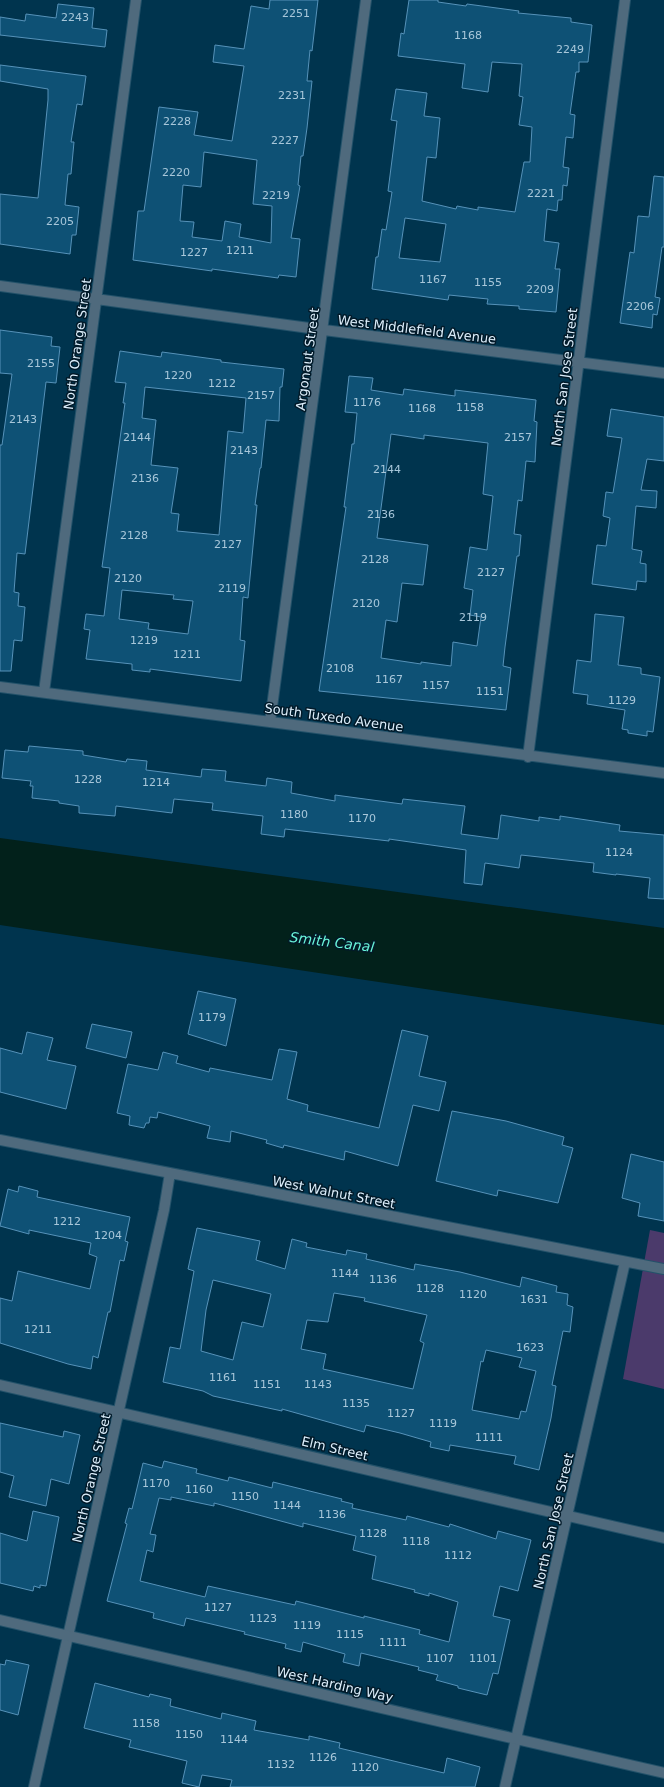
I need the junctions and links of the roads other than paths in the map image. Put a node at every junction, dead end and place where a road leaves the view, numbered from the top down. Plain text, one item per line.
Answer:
1 (136, 0) edge
2 (366, 0) edge
3 (625, 0) edge
4 (0, 286) edge
5 (96, 300) junction
6 (324, 330) junction
7 (579, 362) junction
8 (664, 373) edge
9 (0, 687) edge
10 (44, 692) junction
11 (270, 722) junction
12 (528, 757) junction
13 (664, 773) edge
14 (0, 1140) edge
15 (170, 1173) junction
16 (625, 1262) junction
17 (664, 1269) edge
18 (0, 1385) edge
19 (119, 1412) junction
20 (567, 1516) junction
21 (664, 1538) edge
22 (0, 1620) edge
23 (69, 1635) junction
24 (516, 1739) junction
25 (664, 1773) edge
26 (34, 1787) edge
27 (505, 1787) edge

1 - 5 street, North Orange Street
2 - 6 street, Argonaut Street
3 - 7 street, North San Jose Street
4 - 5 street, West Middlefield Avenue
5 - 6 street, West Middlefield Avenue
5 - 10 street, North Orange Street
6 - 7 street, West Middlefield Avenue
6 - 11 street, Argonaut Street
7 - 8 street, West Middlefield Avenue
7 - 12 street, North San Jose Street
9 - 10 street, South Tuxedo Avenue
10 - 11 street, South Tuxedo Avenue
11 - 12 street, South Tuxedo Avenue
12 - 13 street, South Tuxedo Avenue
14 - 15 street, West Walnut Street
15 - 16 street, West Walnut Street
15 - 19 street, North Orange Street
16 - 17 street, West Walnut Street
16 - 20 street, North San Jose Street
18 - 19 street, Elm Street
19 - 20 street, Elm Street
19 - 23 street, North Orange Street
20 - 21 street, Elm Street
20 - 24 street, North San Jose Street
22 - 23 street, West Harding Way
23 - 24 street, West Harding Way
23 - 26 street, North Orange Street
24 - 25 street, West Harding Way
24 - 27 street, North San Jose Street

